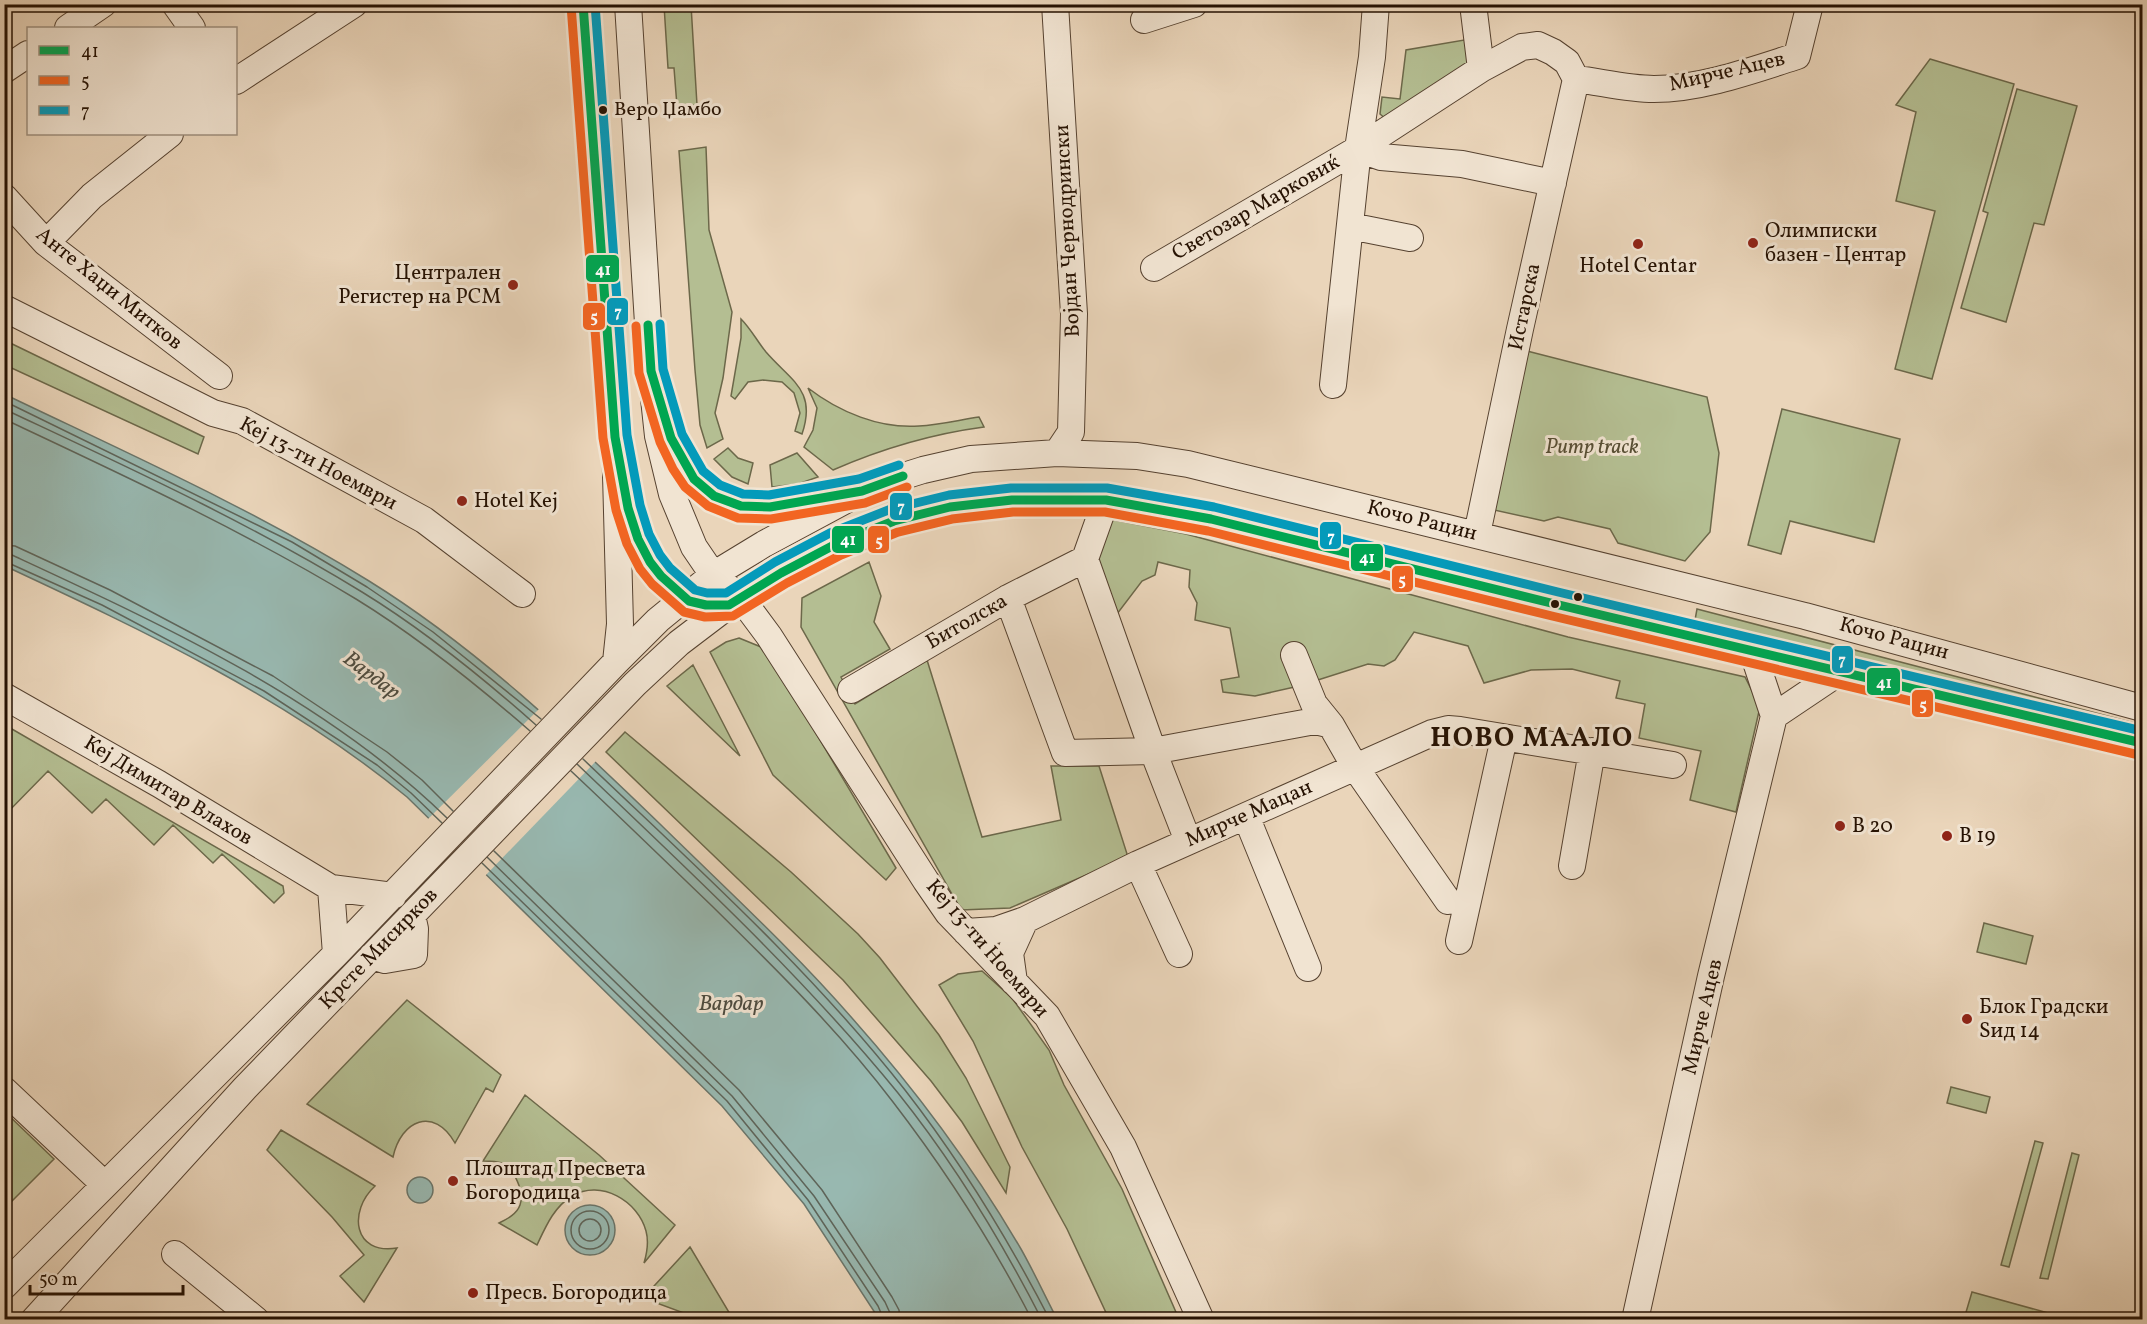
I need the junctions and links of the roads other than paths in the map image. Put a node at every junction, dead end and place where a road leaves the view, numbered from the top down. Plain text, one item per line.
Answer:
1 (103, 4) edge
2 (175, 4) edge
3 (354, 4) edge
4 (583, 4) edge
5 (628, 4) edge
6 (1055, 4) edge
7 (1194, 4) edge
8 (1376, 4) edge
9 (1473, 4) edge
10 (1810, 4) edge
11 (1144, 20) dead end
12 (69, 27) edge
13 (191, 27) edge
14 (27, 55) edge
15 (1481, 69) junction
16 (4, 70) edge
17 (1576, 79) junction
18 (237, 80) edge
19 (169, 135) edge
20 (1358, 149) junction
21 (1553, 183) junction
22 (4, 197) edge
23 (1350, 226) junction
24 (1410, 238) dead end
25 (46, 243) junction
26 (1154, 268) dead end
27 (4, 308) edge
28 (651, 371) junction
29 (219, 376) dead end
30 (1334, 385) dead end
31 (615, 437) junction
32 (1057, 453) junction
33 (862, 491) junction
34 (1106, 500) junction
35 (1477, 534) junction
36 (1086, 559) junction
37 (713, 575) junction
38 (522, 594) dead end
39 (1008, 598) junction
40 (692, 601) junction
41 (734, 601) junction
42 (679, 643) junction
43 (1752, 650) junction
44 (1294, 655) dead end
45 (616, 662) junction
46 (1841, 671) junction
47 (851, 690) dead end
48 (4, 696) edge
49 (2142, 708) edge
50 (1774, 716) junction
51 (1331, 725) junction
52 (1492, 735) junction
53 (2142, 743) edge
54 (1153, 751) junction
55 (1592, 751) junction
56 (1673, 765) dead end
57 (1355, 767) junction
58 (1246, 816) junction
59 (1188, 841) junction
60 (1138, 864) junction
61 (1572, 866) dead end
62 (331, 888) junction
63 (393, 896) junction
64 (1448, 901) dead end
65 (1024, 920) junction
66 (966, 932) junction
67 (1459, 941) dead end
68 (336, 954) junction
69 (1179, 954) dead end
70 (1308, 968) dead end
71 (1014, 982) junction
72 (4, 1090) edge
73 (105, 1185) junction
74 (175, 1254) dead end
75 (4, 1286) edge
76 (34, 1320) edge
77 (256, 1320) edge
78 (1201, 1320) edge
79 (1635, 1320) edge

1 - 12 street
2 - 13 street
3 - 18 street
4 - 31 street
5 - 28 street
6 - 32 street, Војдан Чернодрински
7 - 11 street
8 - 20 street
9 - 15 street
10 - 17 street, Мирче Ацев
14 - 16 street
15 - 17 street
15 - 20 street, Светозар Марковиќ
17 - 21 street, Истарска
19 - 25 street
20 - 21 street, Светозар Марковиќ
20 - 23 street
20 - 26 street, Светозар Марковиќ
21 - 35 street, Истарска
22 - 25 street, Анте Хаџи Митков
23 - 24 street
23 - 30 street
25 - 29 street, Анте Хаџи Митков
27 - 38 street, Кеј 13-ти Ноември
28 - 33 street
28 - 37 street, Кеј 13-ти Ноември
31 - 40 street
31 - 45 street
32 - 33 street, Кочо Рацин
32 - 35 street, Кочо Рацин
33 - 37 street, Кочо Рацин
34 - 36 street
34 - 41 street, Кочо Рацин
34 - 43 street, Кочо Рацин
35 - 49 street, Кочо Рацин
36 - 39 street, Битолска
36 - 54 street
37 - 40 street, Крсте Мисирков
37 - 41 street, Кеј 13-ти Ноември
39 - 47 street, Битолска
39 - 54 street
40 - 41 street
40 - 42 street
40 - 45 street, Крсте Мисирков
41 - 42 street, Крсте Мисирков
41 - 66 street, Кеј 13-ти Ноември
42 - 76 street, Крсте Мисирков
43 - 46 street, Кочо Рацин
43 - 50 street
44 - 51 street
45 - 63 street, Крсте Мисирков
46 - 50 street
46 - 53 street, Кочо Рацин
48 - 62 street, Кеј Димитар Влахов
50 - 79 street, Мирче Ацев
51 - 54 street
51 - 57 street
52 - 55 street, Мирче Мацан
52 - 57 street, Мирче Мацан
52 - 67 street
54 - 59 street
55 - 56 street, Мирче Мацан
55 - 61 street
57 - 58 street, Мирче Мацан
57 - 64 street
58 - 59 street, Мирче Мацан
58 - 70 street
59 - 60 street, Мирче Мацан
60 - 65 street, Мирче Мацан
60 - 69 street
62 - 63 street, Кеј Димитар Влахов
62 - 68 street
63 - 68 street, Крсте Мисирков
65 - 66 street, Мирче Мацан
65 - 71 street
66 - 71 street, Кеј 13-ти Ноември
68 - 73 street, Крсте Мисирков
71 - 78 street, Кеј 13-ти Ноември
72 - 73 street
73 - 75 street, Крсте Мисирков
74 - 77 street

